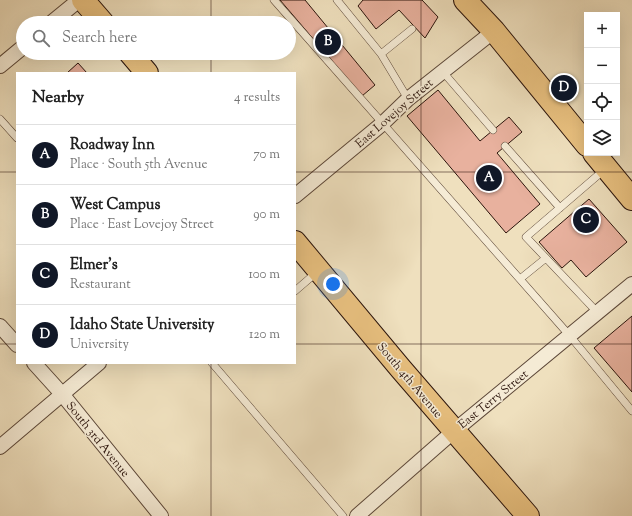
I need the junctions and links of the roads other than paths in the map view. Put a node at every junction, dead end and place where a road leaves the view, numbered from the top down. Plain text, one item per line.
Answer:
1 (79, 0) edge
2 (83, 0) edge
3 (274, 0) edge
4 (337, 0) edge
5 (465, 0) edge
6 (60, 16) edge
7 (97, 16) edge
8 (288, 16) edge
9 (296, 25) edge
10 (412, 29) dead end
11 (494, 31) junction
12 (16, 53) edge
13 (381, 54) junction
14 (136, 60) edge
15 (0, 66) edge
16 (146, 72) edge
17 (443, 72) junction
18 (408, 99) junction
19 (0, 119) edge
20 (382, 124) junction
21 (493, 130) dead end
22 (16, 137) edge
23 (584, 141) edge
24 (505, 146) dead end
25 (600, 160) edge
26 (296, 195) edge
27 (632, 199) edge
28 (560, 208) junction
29 (296, 243) edge
30 (546, 258) junction
31 (319, 270) junction
32 (520, 279) junction
33 (632, 284) edge
34 (296, 290) edge
35 (598, 313) junction
36 (0, 326) edge
37 (570, 336) junction
38 (16, 344) edge
39 (35, 364) edge
40 (98, 364) edge
41 (213, 364) edge
42 (62, 394) junction
43 (632, 411) edge
44 (454, 431) junction
45 (0, 447) edge
46 (162, 516) edge
47 (343, 516) edge
48 (357, 516) edge
49 (528, 516) edge

1 - 6 street
2 - 7 main road
3 - 8 lane
4 - 13 lane
5 - 11 main road
9 - 20 lane
10 - 13 lane
11 - 17 street, East Lovejoy Street
11 - 23 main road
12 - 15 street
13 - 18 lane
14 - 16 main road
17 - 18 street, East Lovejoy Street
17 - 21 lane
18 - 20 street, East Lovejoy Street
19 - 22 lane
20 - 26 street, East Lovejoy Street
20 - 32 lane
24 - 28 lane
25 - 27 main road
25 - 28 lane
28 - 30 lane
29 - 31 main road, South 4th Avenue
30 - 32 lane
30 - 35 lane
31 - 34 lane
31 - 44 main road, South 4th Avenue
32 - 37 lane
33 - 35 street, East Terry Street
35 - 37 street, East Terry Street
36 - 38 street
37 - 43 lane
37 - 44 street, East Terry Street
39 - 42 street, South 3rd Avenue
40 - 42 street
41 - 47 lane
42 - 45 street
42 - 46 street, South 3rd Avenue
44 - 48 street, East Terry Street
44 - 49 main road, South 4th Avenue

